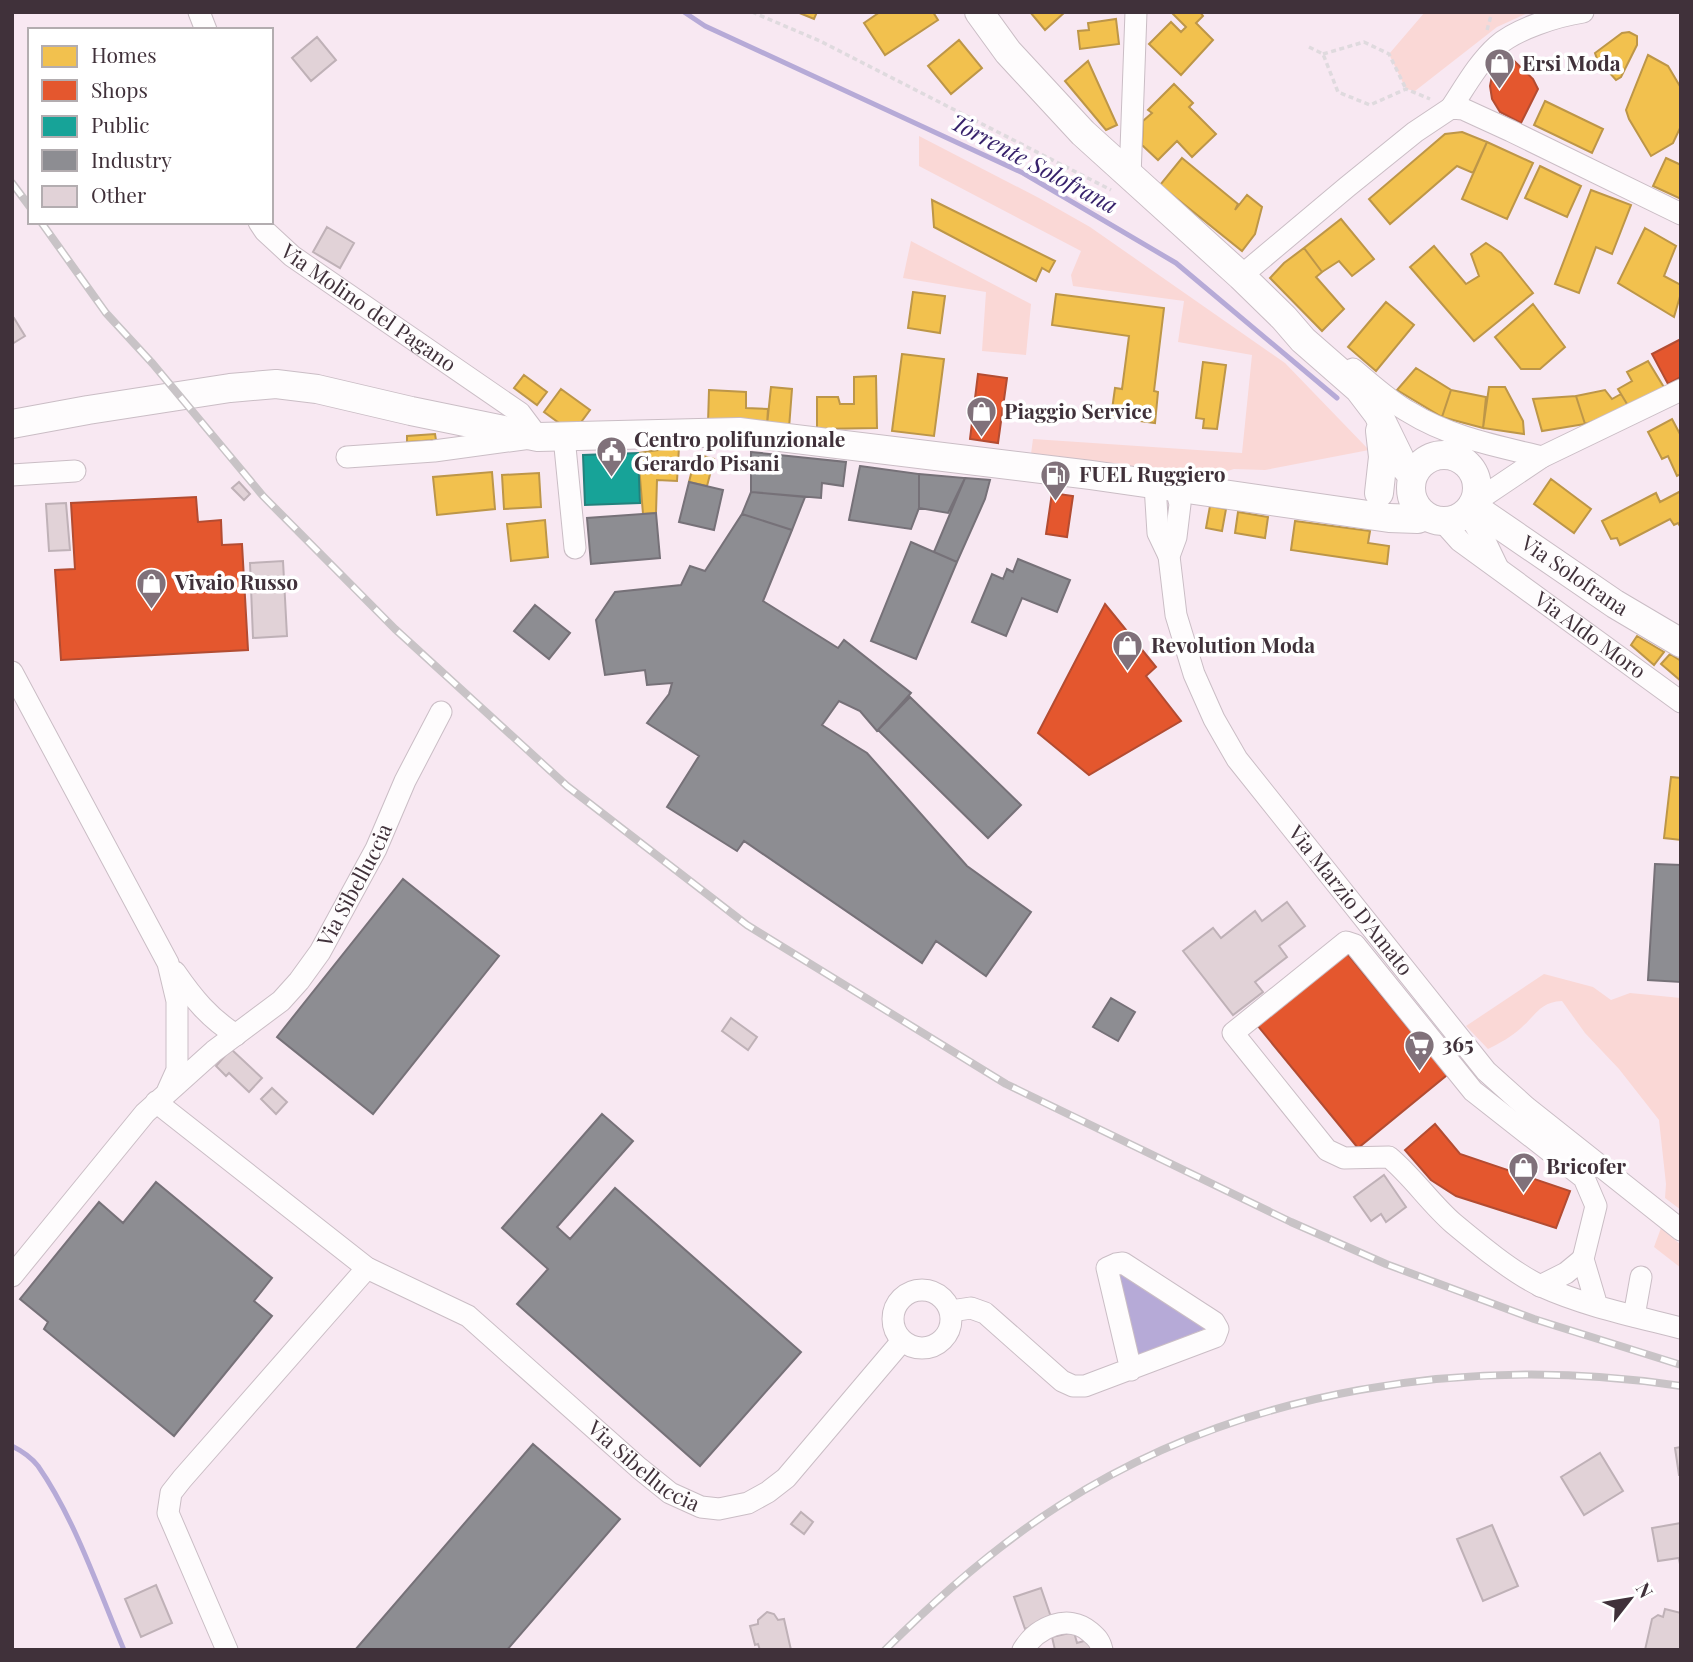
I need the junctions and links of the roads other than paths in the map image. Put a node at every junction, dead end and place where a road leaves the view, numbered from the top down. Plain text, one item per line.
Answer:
1 (979, 12) edge
2 (1136, 12) edge
3 (1583, 12) edge
4 (1451, 108) junction
5 (1140, 186) junction
6 (1681, 214) edge
7 (260, 224) edge
8 (1241, 276) junction
9 (1284, 318) junction
10 (484, 389) junction
11 (1681, 390) edge
12 (1378, 414) junction
13 (12, 424) edge
14 (481, 425) junction
15 (551, 437) junction
16 (347, 457) dead end
17 (1542, 457) junction
18 (75, 471) dead end
19 (12, 475) edge
20 (1412, 477) junction
21 (1166, 487) junction
22 (1379, 494) junction
23 (1457, 511) junction
24 (1346, 513) junction
25 (575, 548) dead end
26 (1681, 643) edge
27 (12, 672) edge
28 (1681, 702) edge
29 (441, 712) dead end
30 (1373, 930) junction
31 (1355, 945) junction
32 (168, 963) junction
33 (1447, 1023) junction
34 (236, 1035) junction
35 (1430, 1039) junction
36 (1505, 1088) junction
37 (162, 1097) junction
38 (1491, 1106) junction
39 (1552, 1140) junction
40 (1681, 1230) edge
41 (1583, 1259) junction
42 (367, 1268) junction
43 (12, 1276) edge
44 (1640, 1277) dead end
45 (1540, 1286) junction
46 (1597, 1306) junction
47 (951, 1311) junction
48 (1634, 1316) junction
49 (1681, 1328) edge
50 (902, 1341) junction
51 (1131, 1370) junction
52 (227, 1650) edge
53 (1023, 1650) edge
54 (1102, 1650) edge

1 - 5 main road
2 - 5 street
3 - 4 street
4 - 6 street
4 - 8 street
5 - 8 main road
7 - 10 street, Via Molino del Pagano
8 - 9 main road
9 - 12 main road
9 - 17 street
10 - 14 street
10 - 15 street, Via Molino del Pagano
11 - 17 street
12 - 20 main road
12 - 22 main road
13 - 14 main road
14 - 15 main road
15 - 16 street
15 - 21 main road
15 - 25 street
17 - 23 street
18 - 19 street
20 - 22 main road
20 - 23 main road
20 - 23 main road
21 - 24 main road
21 - 30 street, Via Marzio D'Amato
22 - 24 main road
23 - 24 main road
23 - 26 main road, Via Solofrana
23 - 28 street, Via Aldo Moro
27 - 32 street, Via Sibelluccia
29 - 34 street, Via Sibelluccia
30 - 31 street
30 - 33 street, Via Marzio D'Amato
31 - 35 street
31 - 45 street
32 - 34 street, Via Sibelluccia
32 - 37 street, Via Sibelluccia
33 - 35 street
33 - 36 street, Via Marzio D'Amato
34 - 37 street, Via Sibelluccia
35 - 38 street
36 - 38 street
36 - 39 street, Via Marzio D'Amato
37 - 42 street, Via Sibelluccia
37 - 43 street, Via Sibelluccia
38 - 39 street
39 - 40 street, Via Marzio D'Amato
39 - 41 street
41 - 45 street
41 - 46 street
42 - 50 street, Via Sibelluccia
42 - 52 street
44 - 48 street
45 - 46 street
46 - 48 street
47 - 50 street
47 - 50 street
47 - 51 street
48 - 49 street
51 - 51 street
53 - 54 street

